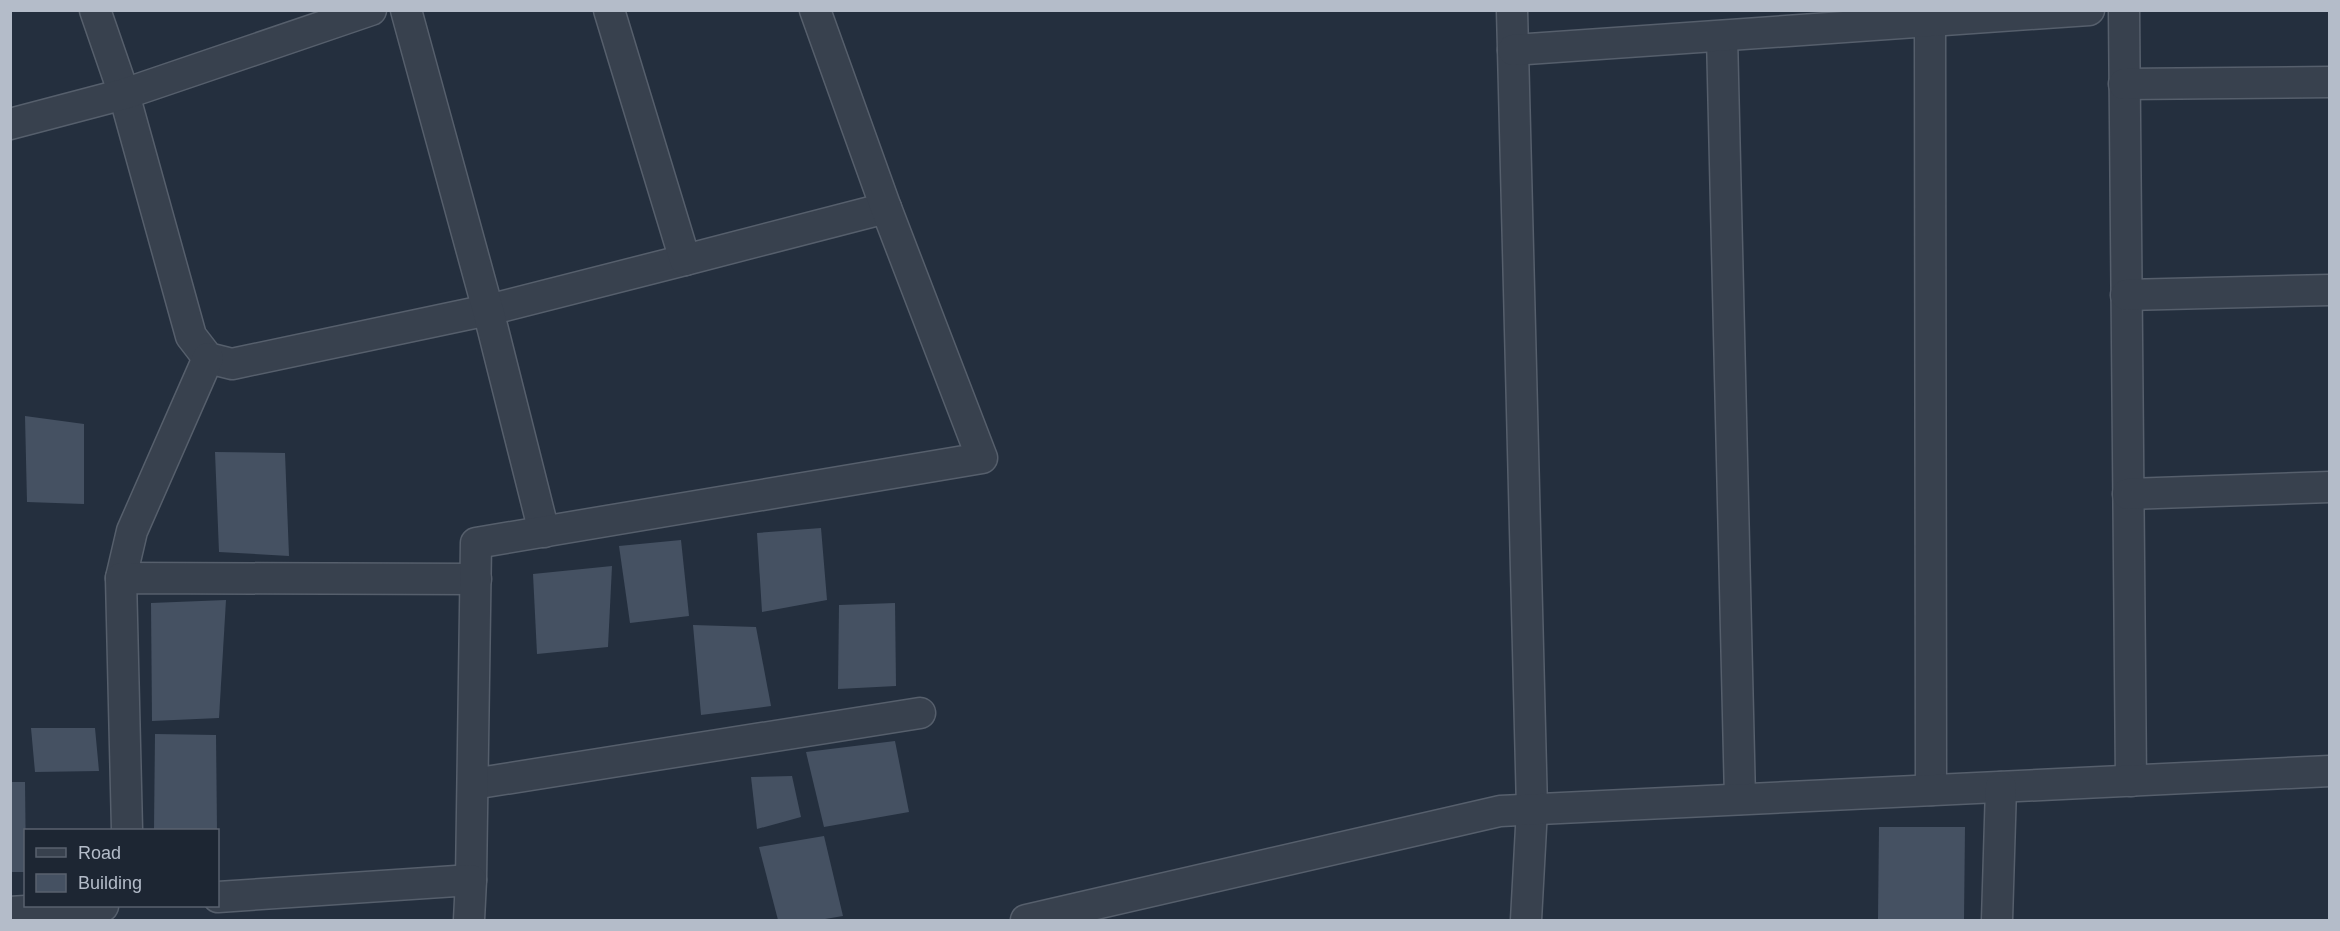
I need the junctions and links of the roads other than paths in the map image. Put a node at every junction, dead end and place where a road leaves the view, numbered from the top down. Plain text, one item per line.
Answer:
1 (95, 10) edge
2 (371, 10) edge
3 (406, 10) edge
4 (609, 10) edge
5 (815, 10) edge
6 (1512, 10) edge
7 (2089, 10) edge
8 (2124, 10) edge
9 (1930, 21) junction
10 (1722, 36) junction
11 (1513, 50) junction
12 (2330, 82) edge
13 (2124, 84) junction
14 (124, 94) junction
15 (10, 124) edge
16 (886, 208) junction
17 (685, 260) junction
18 (2330, 290) edge
19 (2126, 295) junction
20 (488, 310) junction
21 (208, 358) junction
22 (2330, 487) edge
23 (2128, 494) junction
24 (544, 532) junction
25 (121, 578) junction
26 (476, 579) junction
27 (920, 713) dead end
28 (2330, 771) edge
29 (2130, 780) junction
30 (473, 784) junction
31 (2001, 787) junction
32 (1931, 790) junction
33 (1740, 799) junction
34 (1532, 809) junction
35 (127, 829) edge
36 (471, 880) junction
37 (219, 897) edge
38 (88, 907) edge
39 (10, 912) edge
40 (469, 921) edge
41 (1026, 921) edge
42 (1526, 921) edge
43 (1997, 921) edge

1 - 14 street
2 - 14 street
3 - 20 street
4 - 17 street
5 - 16 street
6 - 11 street
7 - 9 street
8 - 13 street
9 - 10 street
9 - 32 street
10 - 11 street
10 - 33 street
11 - 34 street
12 - 13 street
13 - 19 street
14 - 15 street
14 - 21 street
16 - 17 street
16 - 24 street
17 - 20 street
18 - 19 street
19 - 23 street
20 - 21 street
20 - 24 street
21 - 25 street
22 - 23 street
23 - 29 street
24 - 26 street
25 - 26 street
25 - 35 street
26 - 30 street
27 - 30 street
28 - 29 street
29 - 31 street
30 - 36 street
31 - 32 street
31 - 43 street
32 - 33 street
33 - 34 street
34 - 41 street
34 - 42 street
36 - 37 street
36 - 40 street
38 - 39 street

